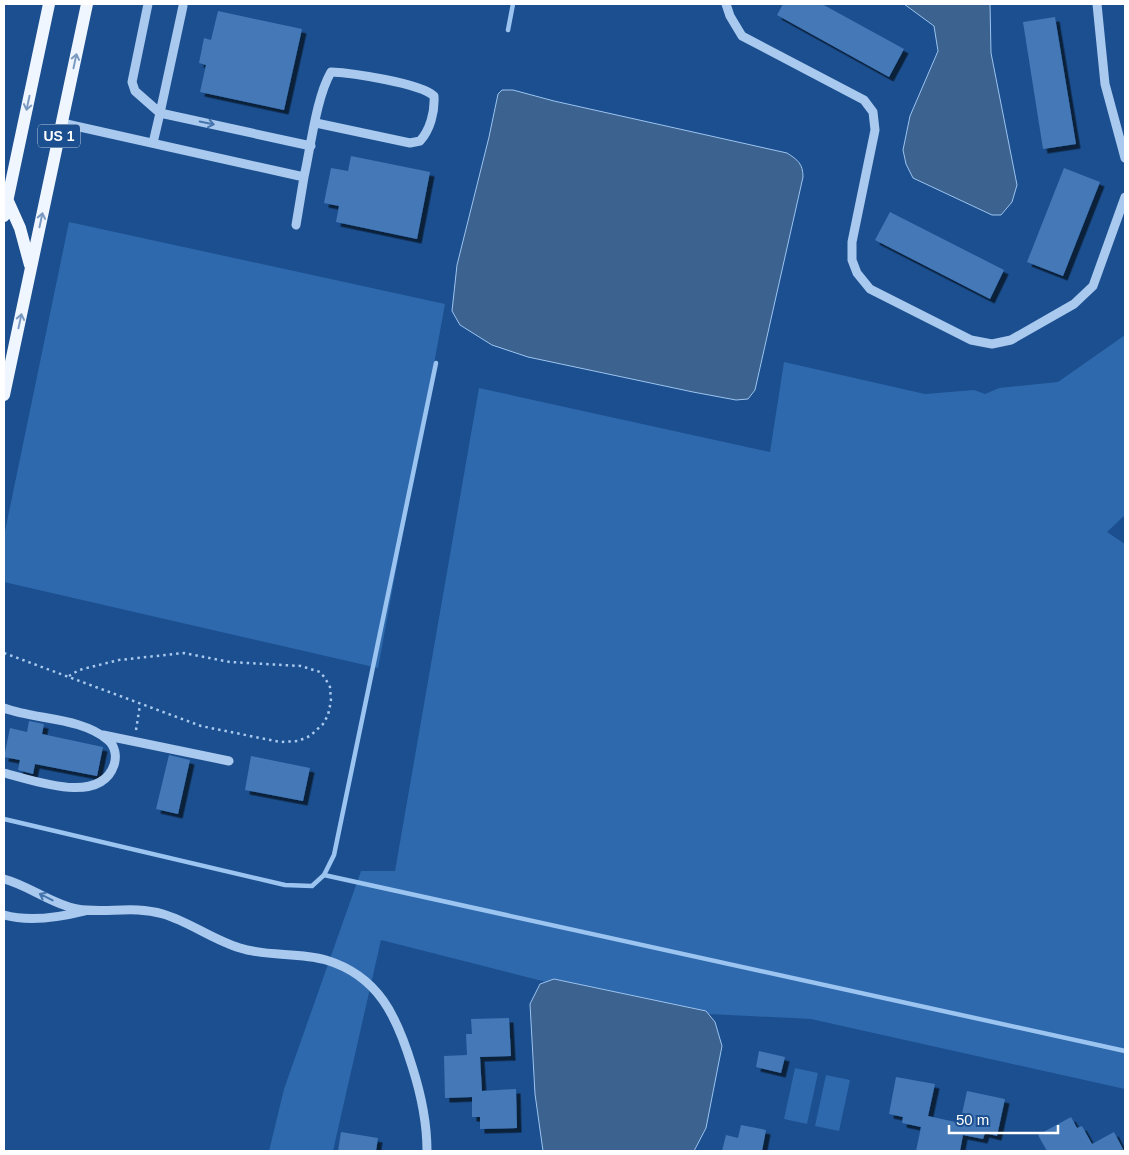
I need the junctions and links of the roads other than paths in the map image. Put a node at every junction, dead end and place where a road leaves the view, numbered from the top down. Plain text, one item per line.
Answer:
1 (49, 4) edge
2 (87, 4) edge
3 (148, 4) edge
4 (726, 4) edge
5 (1097, 4) edge
6 (182, 6) dead end
7 (160, 113) junction
8 (62, 123) junction
9 (316, 123) junction
10 (153, 142) junction
11 (311, 146) junction
12 (1125, 158) edge
13 (304, 177) junction
14 (1125, 197) edge
15 (6, 199) edge
16 (4, 216) edge
17 (296, 225) dead end
18 (31, 267) junction
19 (4, 395) edge
20 (4, 708) edge
21 (100, 735) junction
22 (230, 760) dead end
23 (4, 773) edge
24 (4, 879) edge
25 (90, 910) junction
26 (4, 915) edge
27 (428, 1151) edge

1 -> 15 main road, US 1
8 -> 2 main road, US 1
3 - 7 street
4 - 14 street
5 - 12 street
6 - 7 street
7 - 10 street
7 -> 11 street
8 - 10 street
18 -> 8 main road, US 1
9 - 9 street
9 - 11 street
10 - 13 street
11 - 13 street
13 - 17 street
15 - 16 main road, US 1
15 - 18 main road
19 -> 18 main road, US 1
20 - 21 street
21 - 22 street
21 - 23 street
25 -> 24 street
25 - 26 street
25 - 27 street

